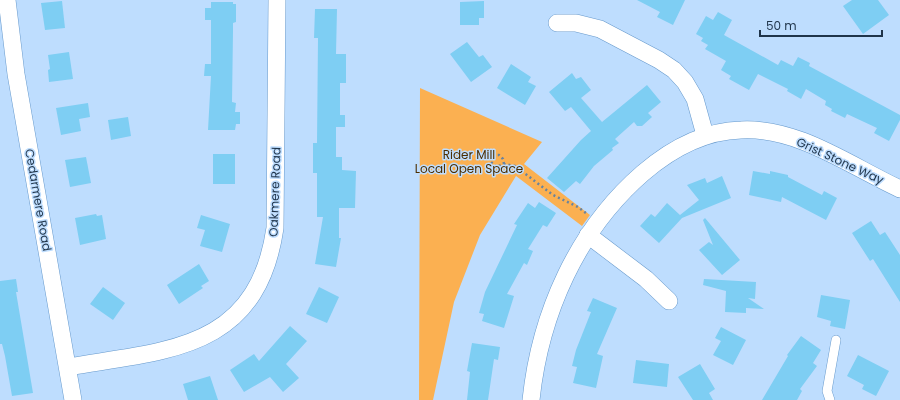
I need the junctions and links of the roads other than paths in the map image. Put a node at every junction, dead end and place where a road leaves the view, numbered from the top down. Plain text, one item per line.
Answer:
1 (7, 0) edge
2 (277, 0) edge
3 (557, 23) dead end
4 (705, 136) junction
5 (900, 189) edge
6 (593, 228) junction
7 (669, 301) dead end
8 (836, 340) dead end
9 (68, 367) junction
10 (73, 400) edge
11 (531, 400) edge
12 (830, 400) edge

1 - 9 street, Cedarmere Road
2 - 9 street, Oakmere Road
3 - 4 street
4 - 5 street, Grist Stone Way
4 - 6 street, Grist Stone Way
6 - 7 street
6 - 11 street, Grist Stone Way
8 - 12 lane
9 - 10 street, Cedarmere Road

